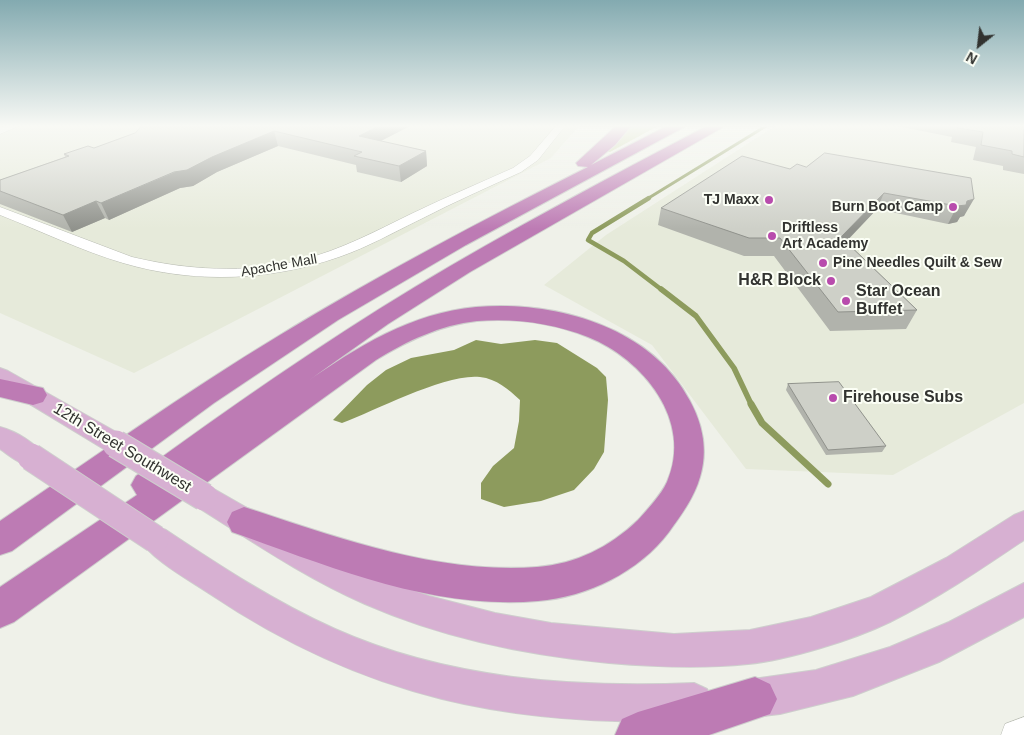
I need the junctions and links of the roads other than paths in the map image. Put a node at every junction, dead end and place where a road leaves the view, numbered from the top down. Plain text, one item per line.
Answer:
1 (531, 160) edge
2 (586, 160) edge
3 (613, 160) edge
4 (656, 160) edge
5 (0, 211) edge
6 (470, 235) junction
7 (0, 376) edge
8 (0, 388) edge
9 (34, 395) junction
10 (0, 436) edge
11 (244, 522) junction
12 (1024, 524) edge
13 (0, 540) edge
14 (1024, 599) edge
15 (0, 603) edge
16 (0, 609) edge
17 (755, 699) junction
18 (1024, 732) edge
19 (638, 735) edge
20 (1016, 735) edge

1 - 5 street, Apache Mall
2 - 6 highway
3 - 6 highway
4 - 15 highway
6 - 13 highway
7 - 9 main road, 12th Street Southwest
8 - 9 highway
9 - 11 main road, 12th Street Southwest, bridge
10 - 17 main road, bridge
11 - 12 main road, 12th Street Southwest
11 - 16 highway
14 - 17 main road
17 - 19 highway
18 - 20 street

